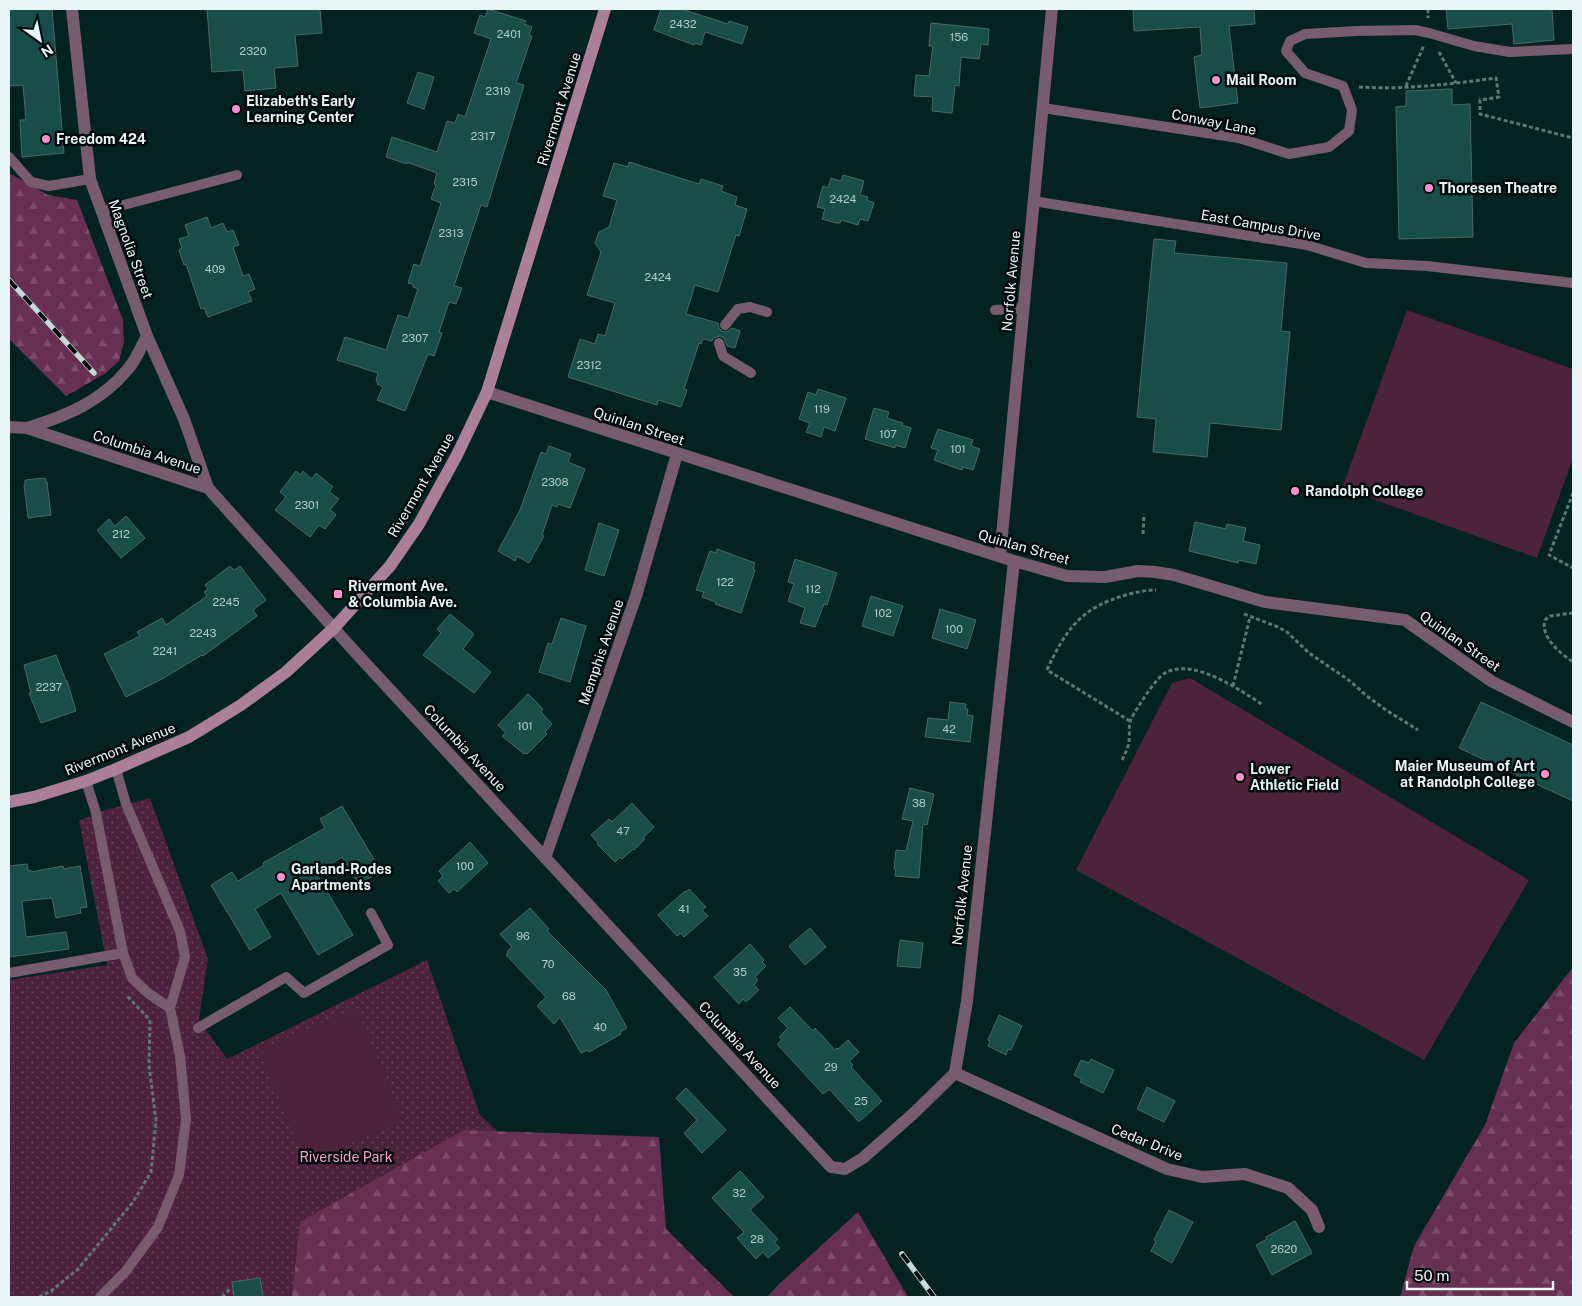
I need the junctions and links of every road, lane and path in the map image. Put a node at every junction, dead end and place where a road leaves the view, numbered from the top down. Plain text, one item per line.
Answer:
1 (72, 9) edge
2 (605, 9) edge
3 (1052, 9) edge
4 (1429, 33) junction
5 (1573, 49) edge
6 (1343, 86) junction
7 (1406, 86) junction
8 (1042, 108) junction
9 (1573, 138) edge
10 (9, 157) edge
11 (237, 175) dead end
12 (90, 179) junction
13 (1034, 201) junction
14 (101, 211) junction
15 (1573, 283) edge
16 (1024, 308) junction
17 (995, 310) dead end
18 (767, 312) dead end
19 (725, 325) dead end
20 (147, 336) junction
21 (719, 343) dead end
22 (751, 373) dead end
23 (487, 392) junction
24 (9, 427) edge
25 (27, 428) junction
26 (677, 454) junction
27 (208, 488) junction
28 (1573, 493) edge
29 (1144, 514) dead end
30 (1142, 534) dead end
31 (1000, 556) junction
32 (1014, 562) junction
33 (1573, 568) edge
34 (1161, 590) dead end
35 (1573, 613) edge
36 (1241, 614) dead end
37 (1250, 617) junction
38 (334, 628) junction
39 (1573, 662) edge
40 (1233, 686) junction
41 (1264, 705) dead end
42 (1130, 721) junction
43 (1573, 722) edge
44 (1418, 730) dead end
45 (1122, 760) dead end
46 (116, 769) junction
47 (86, 781) junction
48 (9, 802) edge
49 (546, 858) junction
50 (371, 914) dead end
51 (123, 953) junction
52 (9, 973) edge
53 (126, 995) dead end
54 (170, 1008) junction
55 (198, 1028) dead end
56 (955, 1073) junction
57 (1319, 1227) dead end
58 (230, 1289) dead end
59 (39, 1297) edge
60 (100, 1297) edge
61 (222, 1297) edge

1 - 12 street, Magnolia Street
2 - 23 main road, Rivermont Avenue
3 - 8 street, Norfolk Avenue
4 - 5 lane
4 - 6 lane
4 - 7 path
6 - 7 path
6 - 8 lane, Conway Lane
7 - 9 path
8 - 13 street, Norfolk Avenue
10 - 12 lane
11 - 14 lane
12 - 14 street, Magnolia Street
13 - 15 lane, East Campus Drive
13 - 16 street, Norfolk Avenue
14 - 20 street, Magnolia Street
16 - 17 lane
16 - 31 street, Norfolk Avenue
18 - 19 lane
20 - 25 street, Columbia Avenue
20 - 27 street, Magnolia Street
21 - 22 lane
23 - 26 street, Quinlan Street
23 - 38 main road, Rivermont Avenue
24 - 25 street, Columbia Avenue
25 - 27 street, Columbia Avenue
26 - 31 street, Quinlan Street
26 - 49 street, Memphis Avenue
27 - 38 street, Columbia Avenue
28 - 33 path
29 - 30 path
31 - 32 street, Quinlan Street
32 - 43 street, Quinlan Street
32 - 56 street, Norfolk Avenue
34 - 42 path
35 - 39 path
36 - 37 path
37 - 40 path
37 - 44 path
38 - 46 main road, Rivermont Avenue
38 - 49 street, Columbia Avenue
40 - 41 path
40 - 42 path
42 - 45 path
46 - 47 main road, Rivermont Avenue
46 - 54 lane
47 - 48 main road, Rivermont Avenue
47 - 51 lane
49 - 56 street, Columbia Avenue
50 - 55 lane
51 - 52 lane
51 - 54 lane
53 - 59 path
54 - 60 lane
56 - 57 street, Cedar Drive
58 - 61 path

